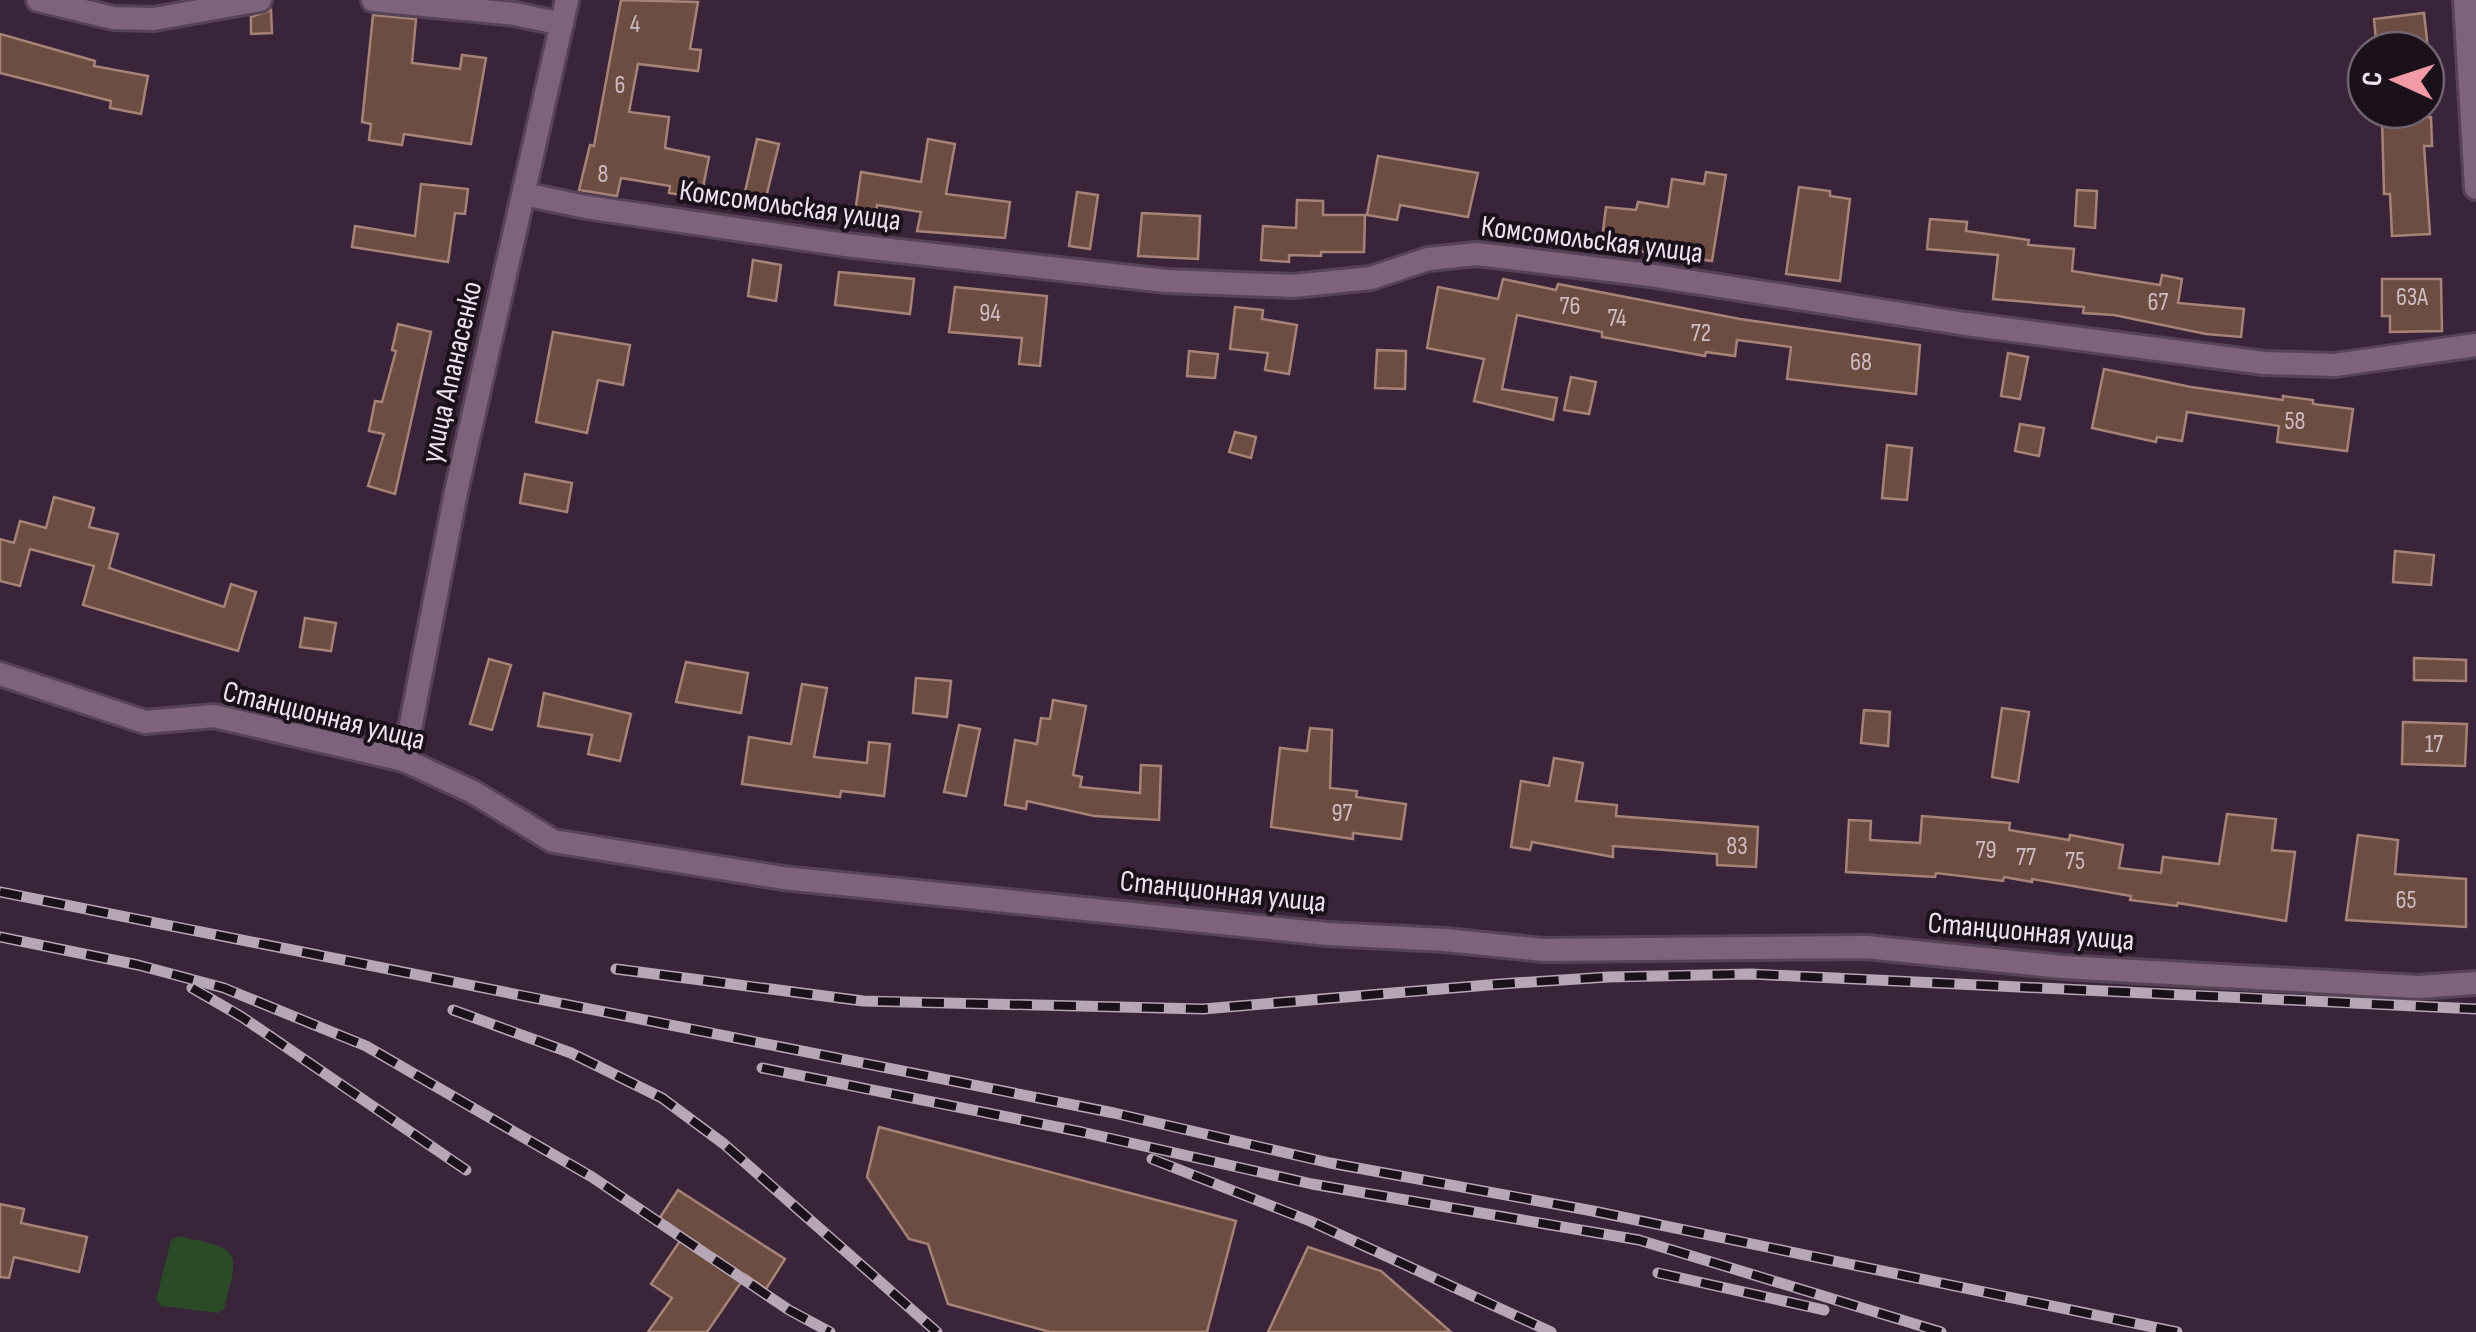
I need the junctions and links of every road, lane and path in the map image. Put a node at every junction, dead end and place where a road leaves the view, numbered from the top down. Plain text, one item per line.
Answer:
1 (38, 0) edge
2 (260, 0) edge
3 (373, 0) edge
4 (568, 0) edge
5 (2465, 0) edge
6 (562, 24) junction
7 (2476, 188) edge
8 (524, 194) junction
9 (2476, 345) edge
10 (0, 674) edge
11 (404, 760) junction
12 (2476, 983) edge

1 - 2 street
3 - 6 street
4 - 6 street, улица Апанасенко
5 - 7 street
6 - 8 street, улица Апанасенко
8 - 9 street, Комсомольская улица
8 - 11 street, улица Апанасенко
10 - 11 street, Станционная улица
11 - 12 street, Станционная улица

